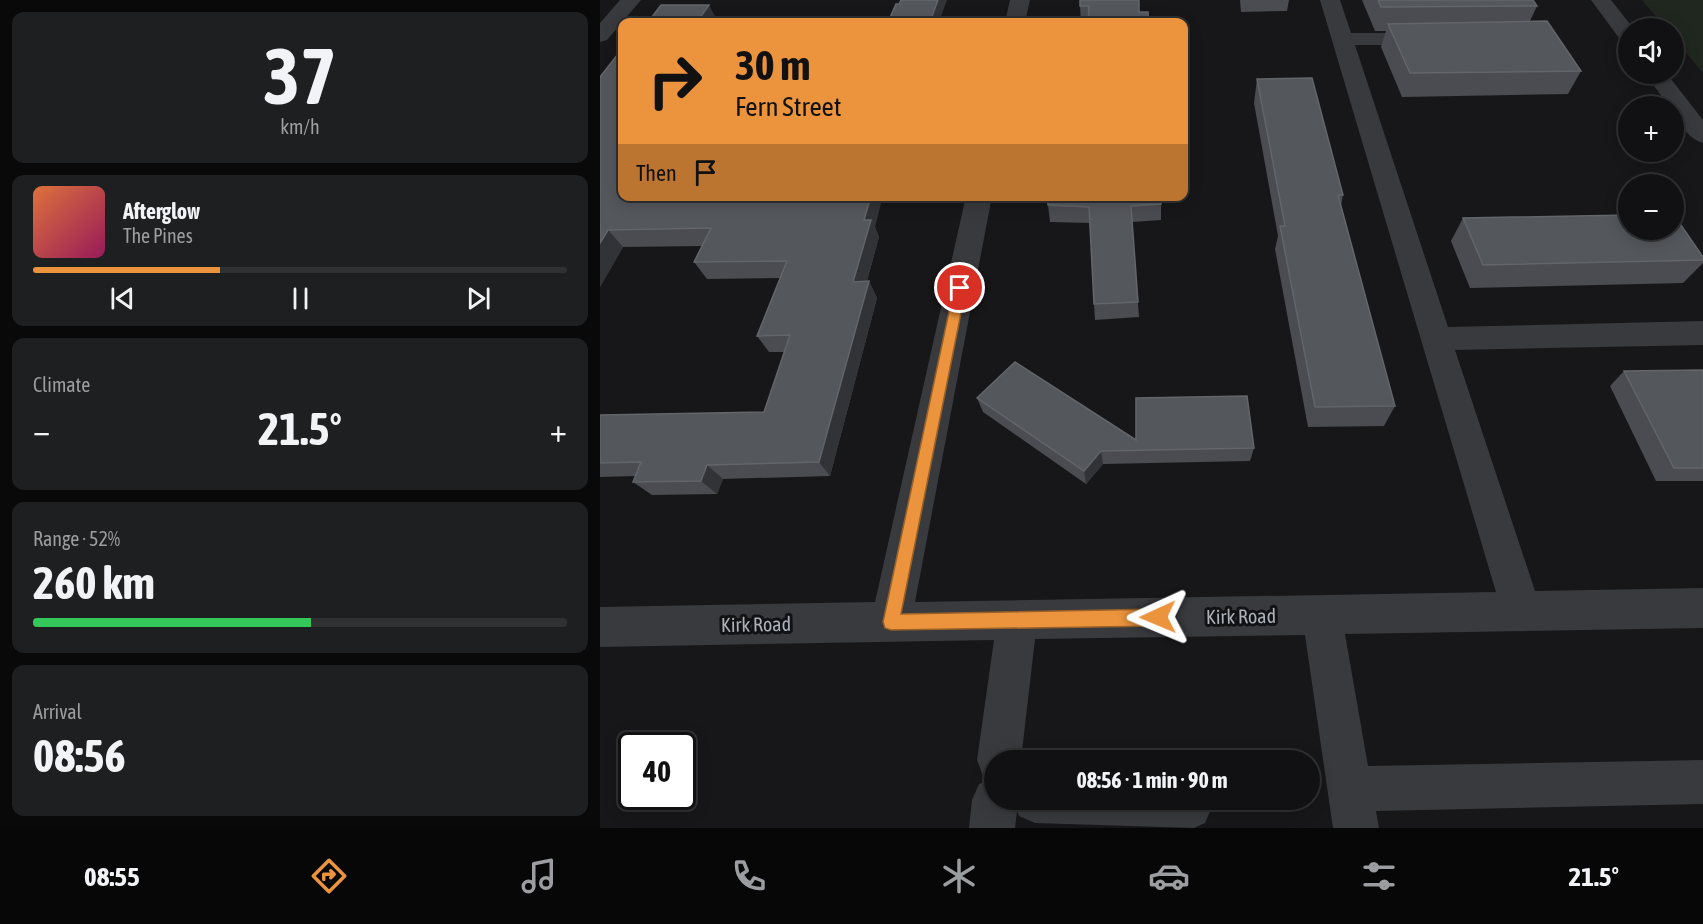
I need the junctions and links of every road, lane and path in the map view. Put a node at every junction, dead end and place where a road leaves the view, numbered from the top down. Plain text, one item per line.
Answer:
1 (631, 0) edge
2 (1020, 0) edge
3 (1330, 0) edge
4 (1601, 0) edge
5 (1016, 18) edge
6 (1618, 23) edge
7 (600, 36) edge
8 (1447, 38) edge
9 (1343, 39) junction
10 (1664, 84) edge
11 (1703, 136) edge
12 (978, 201) edge
13 (1703, 333) edge
14 (1436, 339) junction
15 (1703, 608) edge
16 (1522, 612) junction
17 (1322, 615) junction
18 (1017, 620) junction
19 (891, 622) junction
20 (600, 627) edge
21 (1000, 750) edge
22 (1703, 782) edge
23 (1352, 808) edge
24 (994, 810) edge
25 (992, 828) edge

1 - 7 street
2 - 5 street
3 - 9 street
4 - 6 street
8 - 9 street
9 - 14 street
10 - 11 street
12 - 19 street
13 - 14 street
14 - 16 street
15 - 16 street, Kirk Road
16 - 17 street, Kirk Road
17 - 18 street, Kirk Road
17 - 23 street
18 - 19 street, Kirk Road
18 - 21 street
19 - 20 street, Kirk Road
22 - 23 street
24 - 25 street

